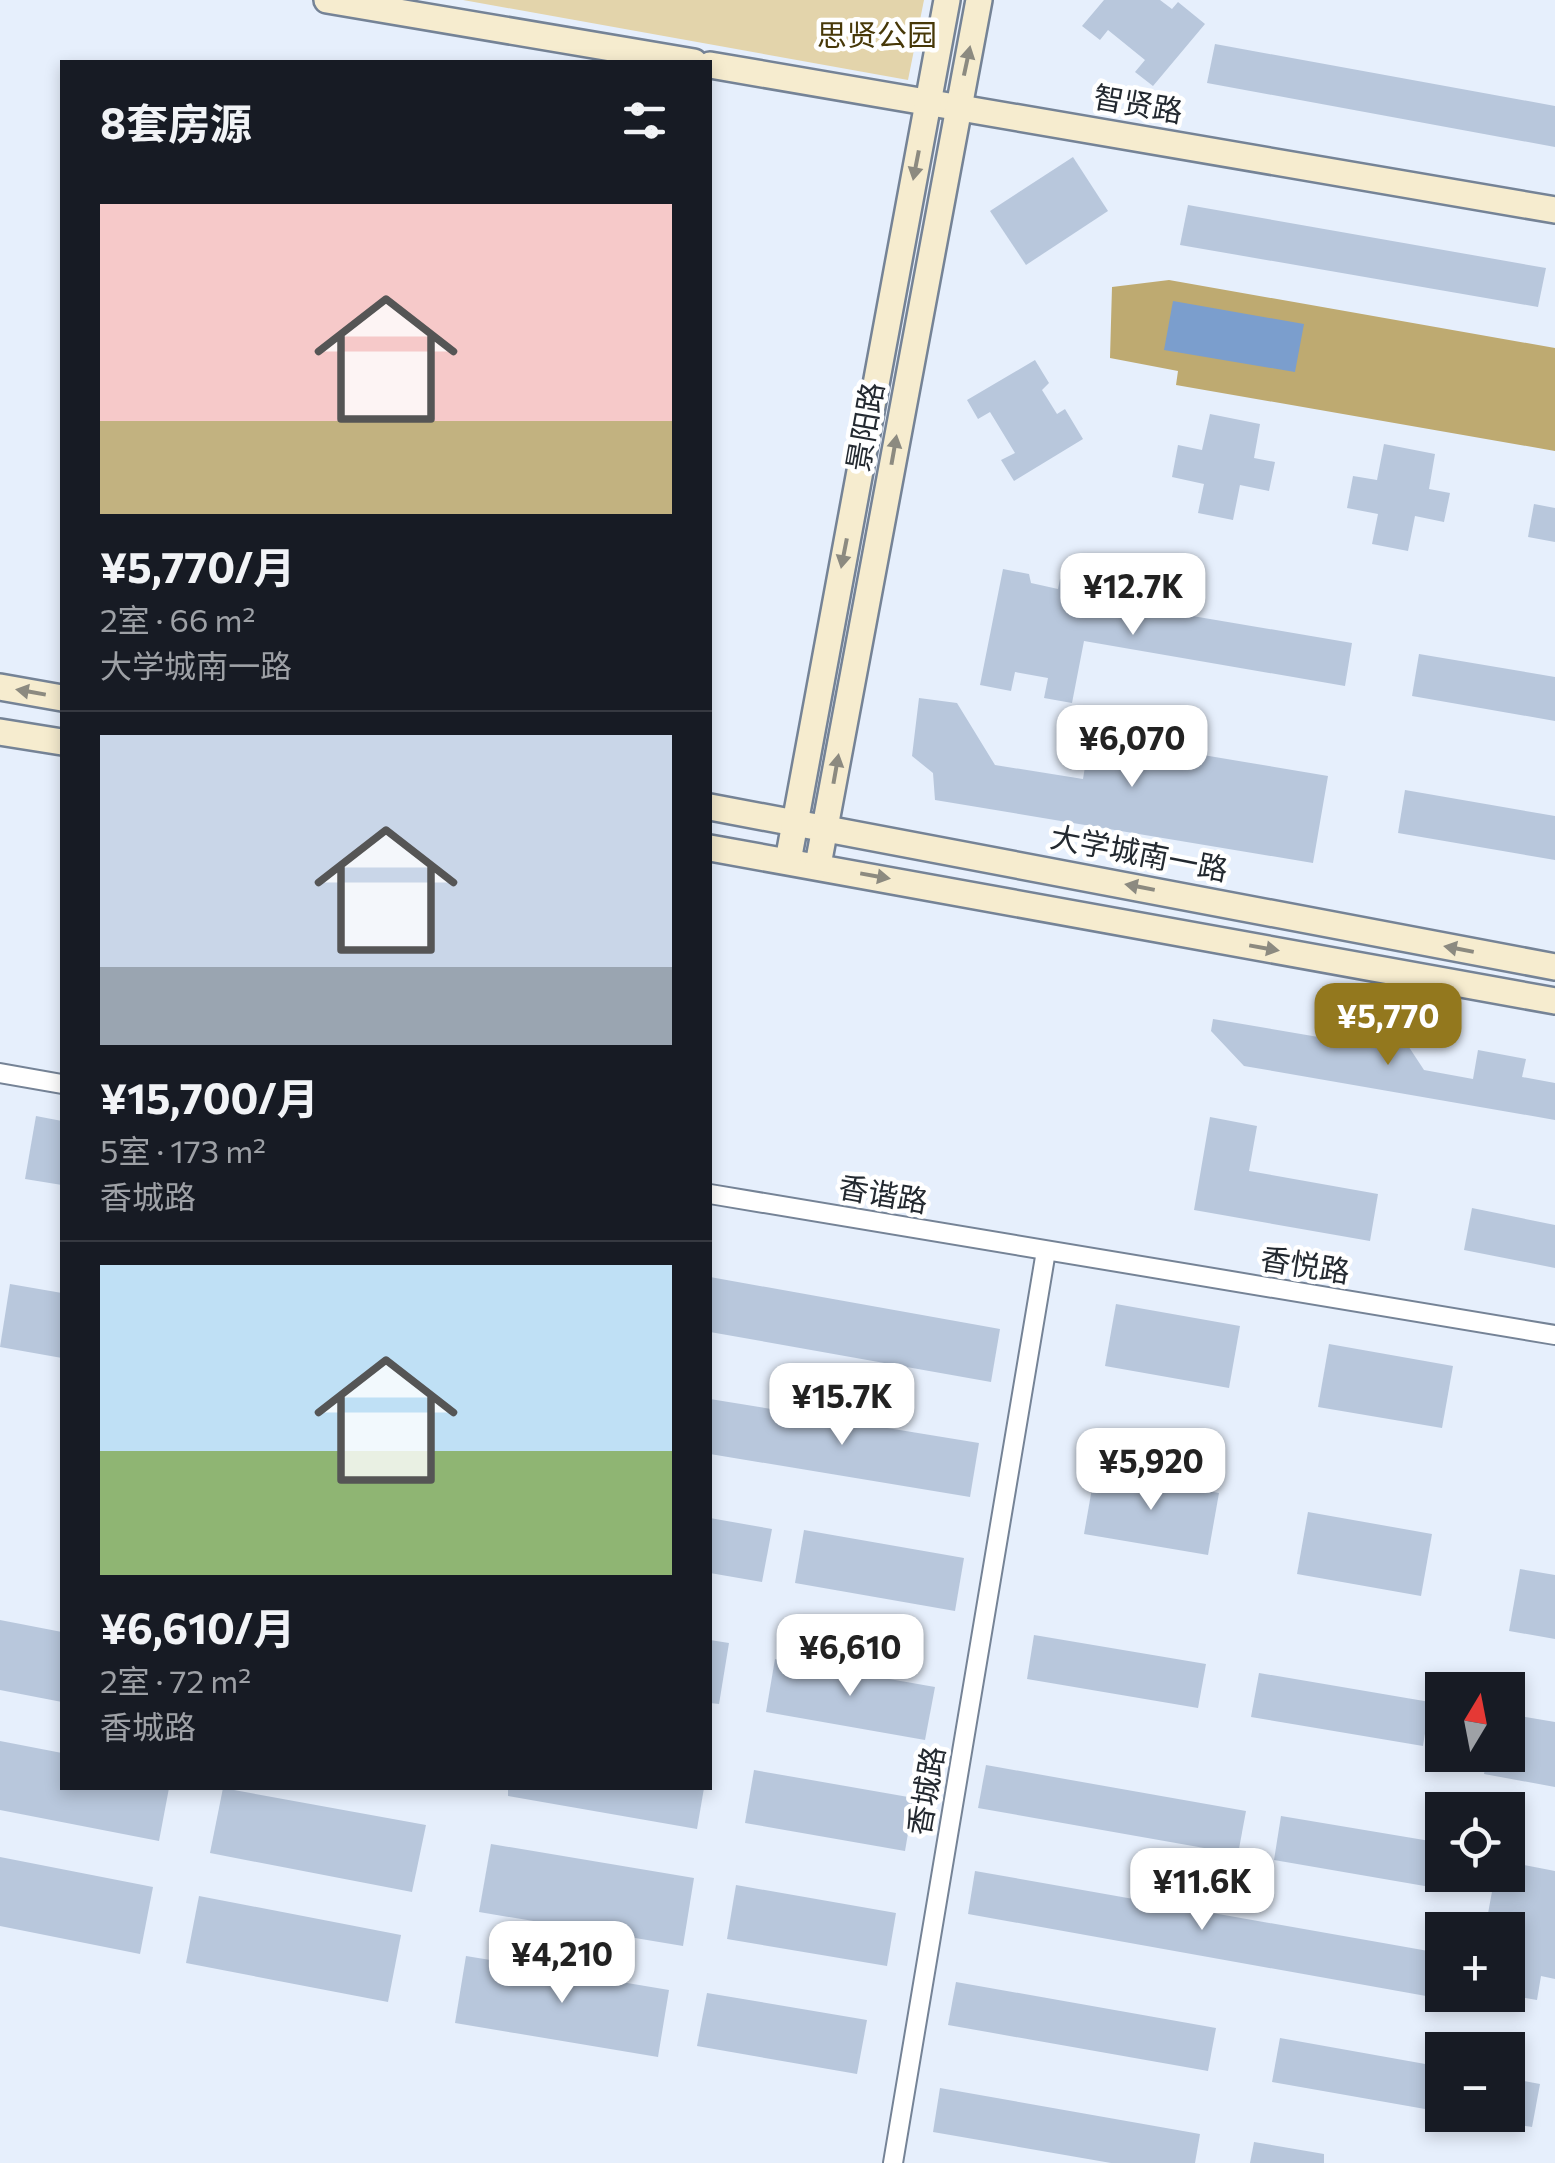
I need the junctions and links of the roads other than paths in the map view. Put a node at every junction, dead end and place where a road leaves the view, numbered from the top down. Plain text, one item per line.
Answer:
1 (327, 0) edge
2 (948, 0) edge
3 (979, 0) edge
4 (682, 60) edge
5 (712, 65) edge
6 (928, 102) junction
7 (957, 107) junction
8 (1555, 210) edge
9 (0, 687) edge
10 (60, 698) edge
11 (0, 732) edge
12 (60, 742) edge
13 (712, 807) edge
14 (794, 821) junction
15 (825, 827) junction
16 (712, 848) edge
17 (788, 861) junction
18 (818, 865) junction
19 (1555, 968) edge
20 (1555, 1002) edge
21 (0, 1073) edge
22 (60, 1084) edge
23 (712, 1194) edge
24 (1046, 1251) junction
25 (1555, 1335) edge
26 (892, 2163) edge

1 - 4 main road
2 - 6 main road, 景阳路
7 -> 3 main road, 景阳路
5 - 6 main road, 智贤路
6 - 7 main road, 智贤路
6 -> 14 main road, 景阳路
7 - 8 main road, 智贤路
15 -> 7 main road, 景阳路
10 -> 9 main road
11 - 12 main road
13 - 14 main road, 大学城南一路
14 - 15 main road, 大学城南一路
14 - 17 main road, 景阳路
15 - 18 main road, 景阳路
19 -> 15 main road, 大学城南一路
16 - 17 main road
17 - 18 main road
18 -> 20 main road
21 - 22 street
23 - 24 street, 香谐路
24 - 25 street, 香悦路
24 - 26 street, 香城路

